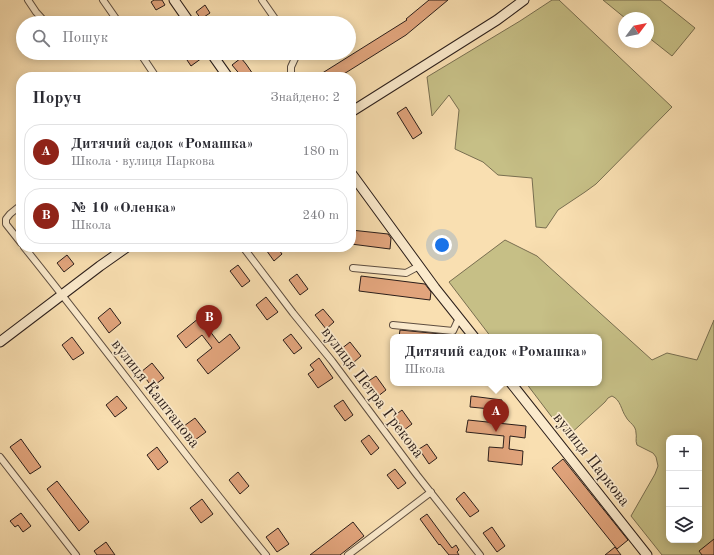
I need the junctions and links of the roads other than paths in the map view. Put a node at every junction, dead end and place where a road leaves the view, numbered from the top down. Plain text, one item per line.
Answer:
1 (28, 0) edge
2 (103, 0) edge
3 (174, 0) edge
4 (262, 0) edge
5 (524, 0) edge
6 (40, 16) edge
7 (114, 16) edge
8 (185, 16) edge
9 (273, 16) edge
10 (145, 60) edge
11 (216, 60) edge
12 (294, 60) edge
13 (153, 72) edge
14 (224, 72) edge
15 (291, 72) edge
16 (356, 109) edge
17 (356, 180) edge
18 (16, 209) edge
19 (16, 237) edge
20 (28, 252) edge
21 (120, 252) edge
22 (247, 252) edge
23 (419, 266) junction
24 (353, 268) dead end
25 (63, 295) junction
26 (459, 318) junction
27 (393, 325) dead end
28 (472, 334) edge
29 (0, 342) edge
30 (513, 386) edge
31 (0, 457) edge
32 (431, 492) junction
33 (76, 555) edge
34 (266, 555) edge
35 (348, 555) edge
36 (480, 555) edge
37 (647, 555) edge

1 - 6 street
2 - 7 street
3 - 8 street
4 - 9 street
5 - 16 street
10 - 13 street
11 - 14 street
12 - 15 street
17 - 23 street
18 - 19 street
20 - 25 street, вулиця Каштанова
21 - 25 street
22 - 32 street, вулиця Петра Грекова
23 - 24 street
23 - 26 street
25 - 29 street
25 - 34 street, вулиця Каштанова
26 - 27 street
26 - 28 street
30 - 37 street, вулиця Паркова
31 - 33 street
32 - 35 street
32 - 36 street, вулиця Петра Грекова

